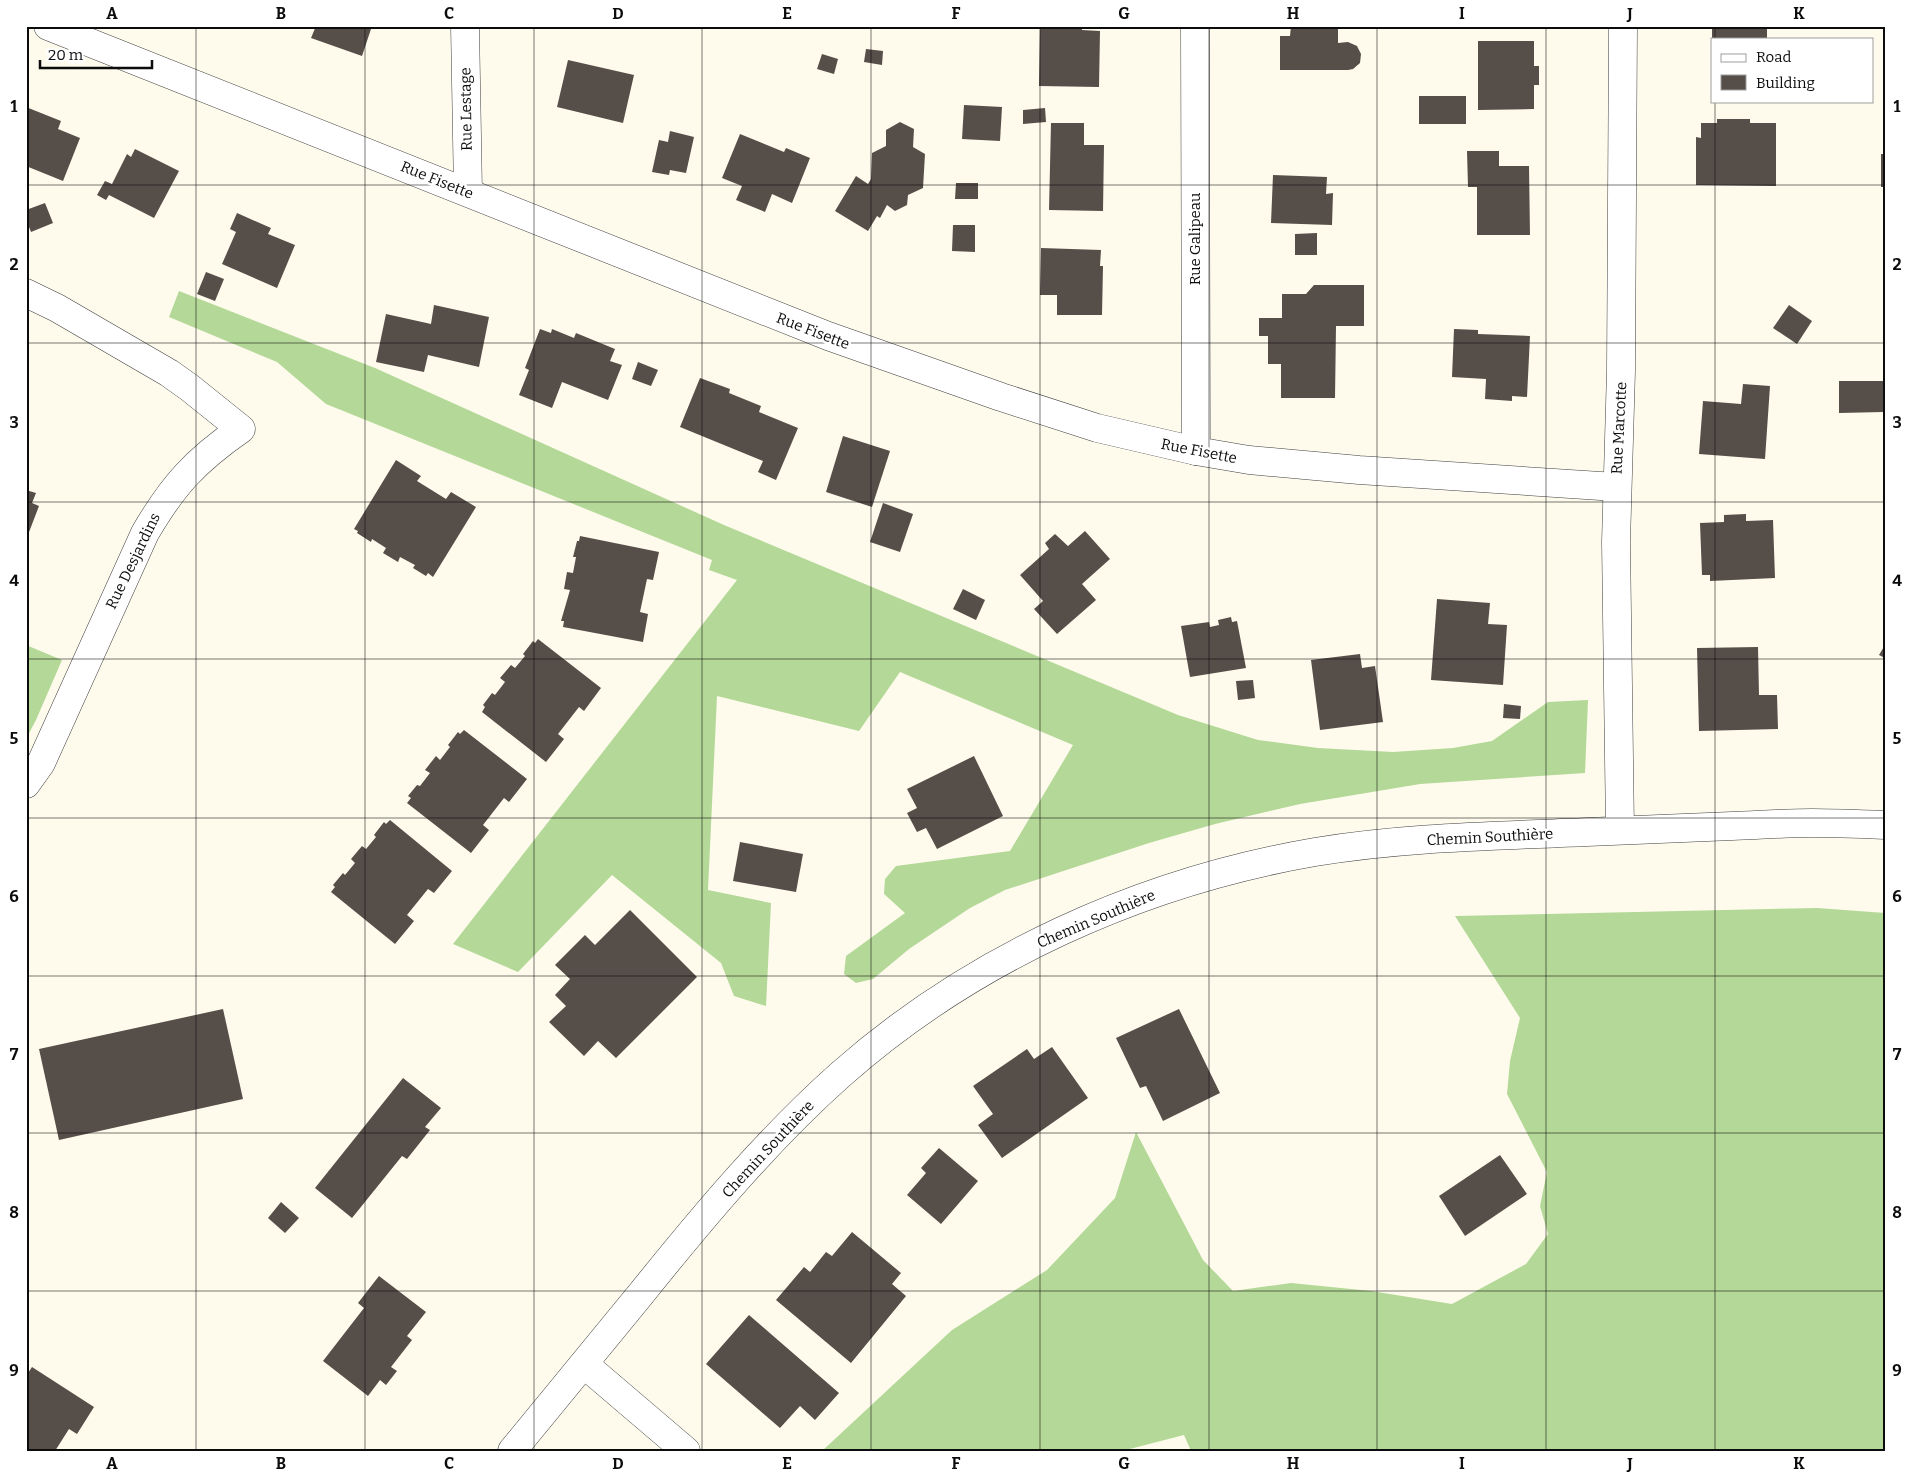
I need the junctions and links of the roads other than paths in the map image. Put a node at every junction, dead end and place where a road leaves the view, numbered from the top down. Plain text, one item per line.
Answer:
1 (48, 26) edge
2 (465, 26) edge
3 (1195, 26) edge
4 (1623, 26) edge
5 (468, 192) junction
6 (26, 292) edge
7 (1196, 451) junction
8 (1616, 487) junction
9 (26, 784) edge
10 (1885, 825) edge
11 (1620, 830) junction
12 (584, 1364) junction
13 (512, 1451) edge
14 (686, 1451) edge

1 - 5 street, Rue Fisette
2 - 5 street, Rue Lestage
3 - 7 street, Rue Galipeau
4 - 8 street, Rue Marcotte
5 - 7 street, Rue Fisette
6 - 9 street, Rue Desjardins
7 - 8 street, Rue Fisette
8 - 11 street, Rue Marcotte
10 - 11 street, Chemin Southière
11 - 12 street, Chemin Southière
12 - 13 street, Chemin Southière
12 - 14 street

